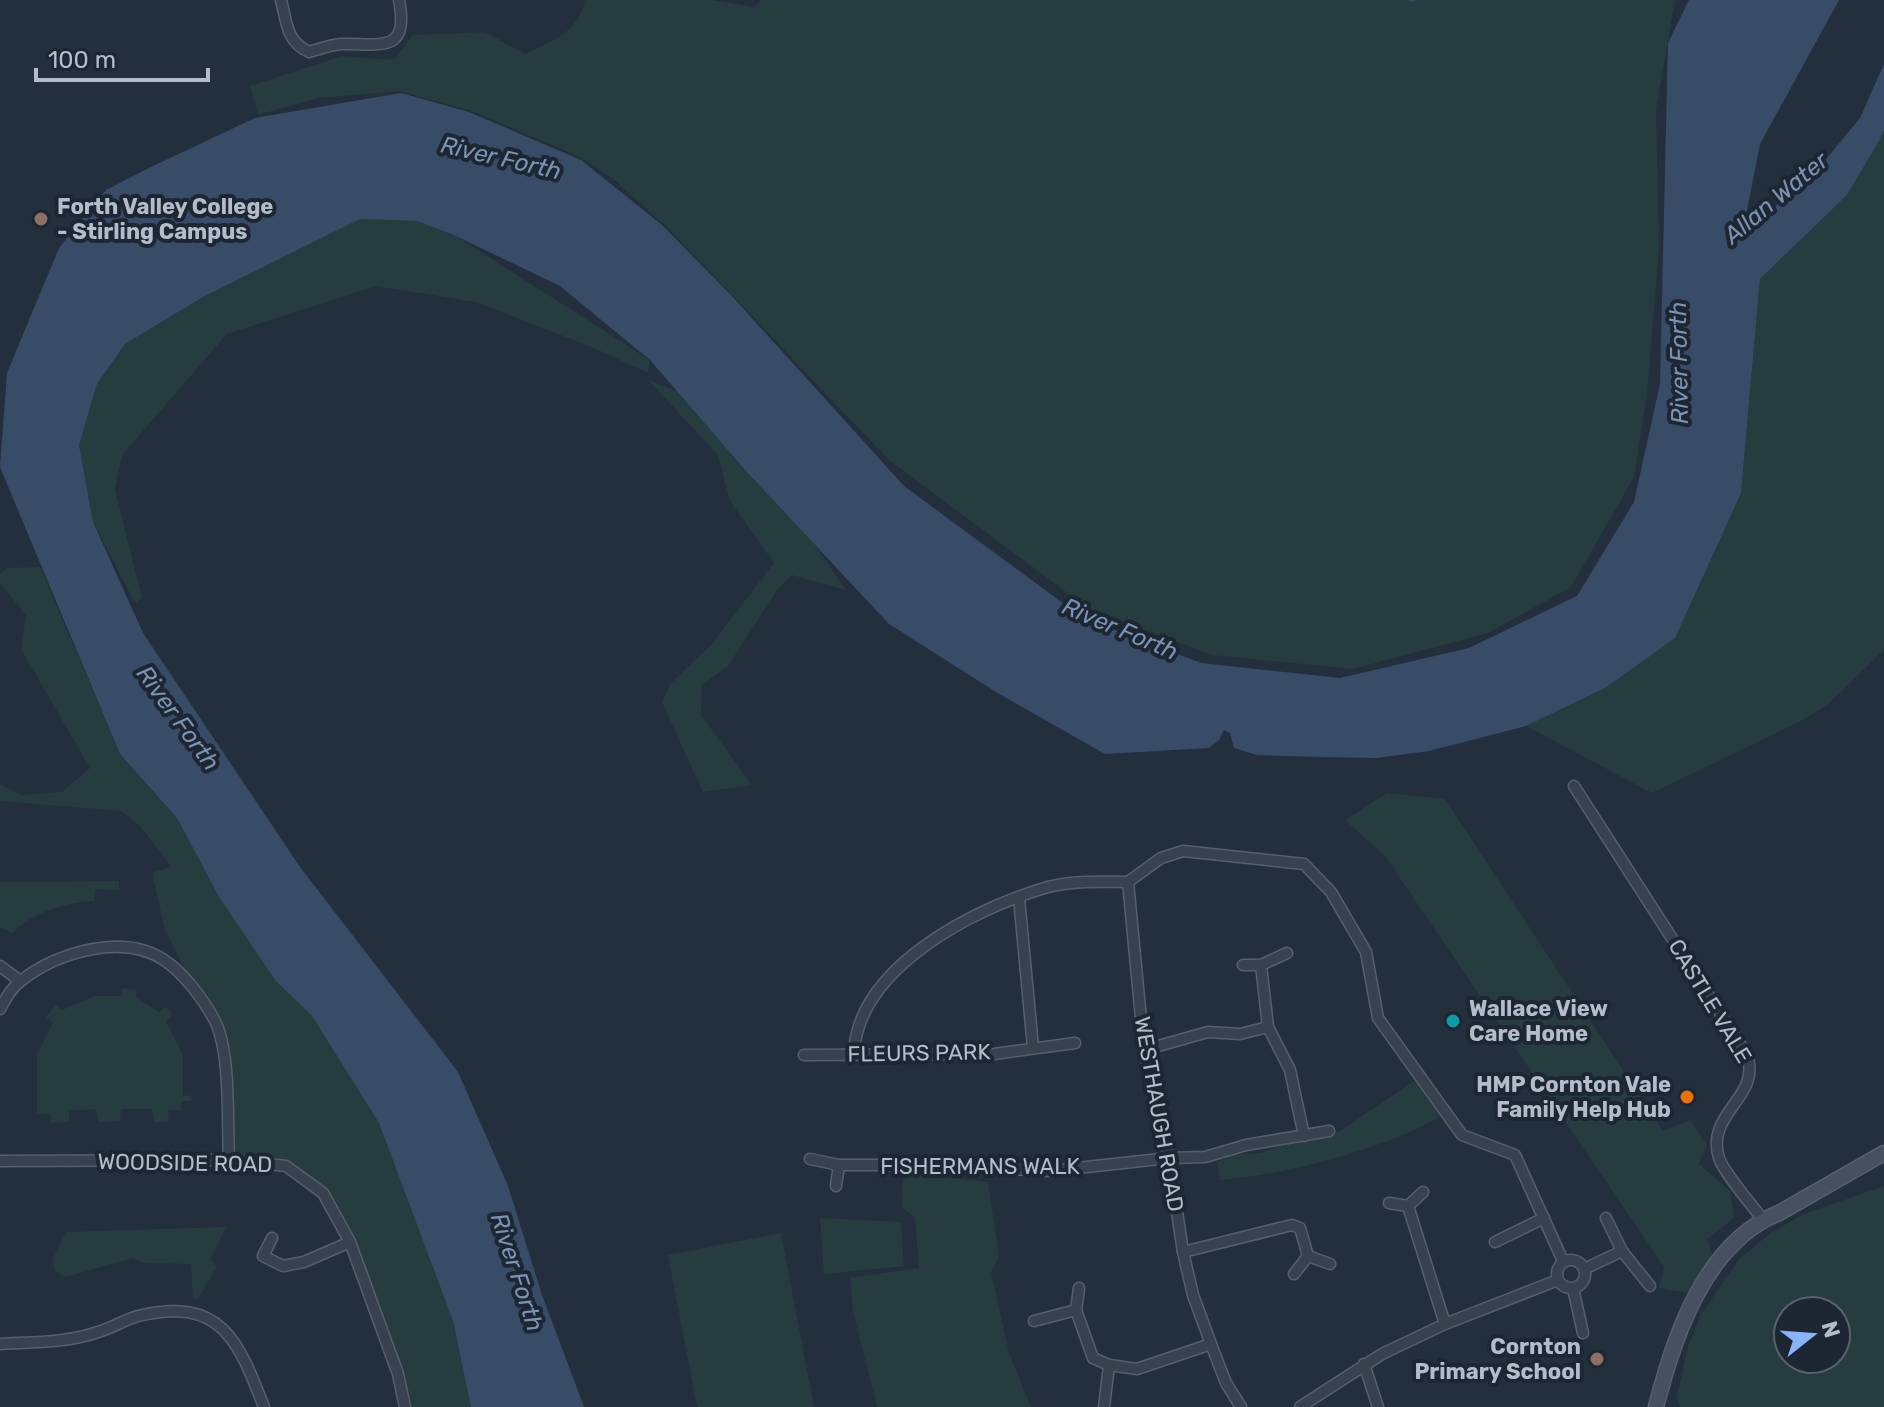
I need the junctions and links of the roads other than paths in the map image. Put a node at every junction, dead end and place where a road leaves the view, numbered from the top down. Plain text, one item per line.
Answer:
1 (281, 0) edge
2 (399, 0) edge
3 (1574, 786) dead end
4 (1128, 882) junction
5 (1019, 898) junction
6 (1287, 953) dead end
7 (1243, 965) dead end
8 (1261, 965) junction
9 (0, 966) edge
10 (20, 981) junction
11 (0, 1009) edge
12 (1268, 1027) junction
13 (1075, 1043) dead end
14 (1033, 1047) junction
15 (1144, 1050) junction
16 (854, 1053) junction
17 (804, 1055) dead end
18 (1329, 1131) dead end
19 (1304, 1136) junction
20 (1884, 1153) edge
21 (1169, 1158) junction
22 (810, 1159) dead end
23 (229, 1160) junction
24 (0, 1161) edge
25 (839, 1165) junction
26 (836, 1186) dead end
27 (1423, 1192) dead end
28 (1389, 1203) dead end
29 (1408, 1206) junction
30 (1544, 1218) junction
31 (1606, 1218) dead end
32 (1763, 1220) junction
33 (272, 1238) dead end
34 (350, 1242) junction
35 (1495, 1242) dead end
36 (1622, 1251) junction
37 (1183, 1252) junction
38 (1308, 1256) junction
39 (1563, 1261) junction
40 (1330, 1264) dead end
41 (1584, 1269) junction
42 (1294, 1274) dead end
43 (1558, 1280) junction
44 (1650, 1286) dead end
45 (1079, 1288) dead end
46 (1573, 1288) junction
47 (1076, 1310) junction
48 (1034, 1321) dead end
49 (1445, 1324) junction
50 (1583, 1333) dead end
51 (0, 1344) edge
52 (1211, 1344) junction
53 (1364, 1364) junction
54 (1109, 1365) junction
55 (264, 1407) edge
56 (405, 1407) edge
57 (1104, 1407) edge
58 (1241, 1407) edge
59 (1300, 1407) edge
60 (1378, 1407) edge
61 (1656, 1407) edge

1 - 2 street
3 - 32 street, CASTLE VALE
4 - 5 street
4 - 15 street, WESTHAUGH ROAD
4 - 30 street
5 - 14 street
5 - 16 street
6 - 8 street
7 - 8 street
8 - 12 street
9 - 10 street
10 - 11 street
10 - 23 street
12 - 15 street
12 - 19 street
13 - 14 street, FLEURS PARK
14 - 16 street, FLEURS PARK
15 - 21 street, WESTHAUGH ROAD
16 - 17 street, FLEURS PARK
18 - 19 street, FISHERMANS WALK
19 - 21 street, FISHERMANS WALK
20 - 32 main road
21 - 25 street, FISHERMANS WALK
21 - 37 street, WESTHAUGH ROAD
22 - 25 street, FISHERMANS WALK
23 - 24 street, WOODSIDE ROAD
23 - 34 street, WOODSIDE ROAD
25 - 26 street
27 - 29 street
28 - 29 street
29 - 49 street
30 - 35 street
30 - 39 street
31 - 36 street
32 - 61 main road
33 - 34 street
34 - 56 street, WOODSIDE ROAD
36 - 41 street
36 - 44 street
37 - 38 street
37 - 52 street, WESTHAUGH ROAD
38 - 40 street
38 - 42 street
39 - 41 street
39 - 43 street
41 - 46 street
43 - 46 street
43 - 49 street
45 - 47 street
46 - 50 street
47 - 48 street
47 - 54 street
49 - 53 street
51 - 55 street
52 - 54 street
52 - 58 street, WESTHAUGH ROAD
53 - 59 street
53 - 60 street
54 - 57 street

